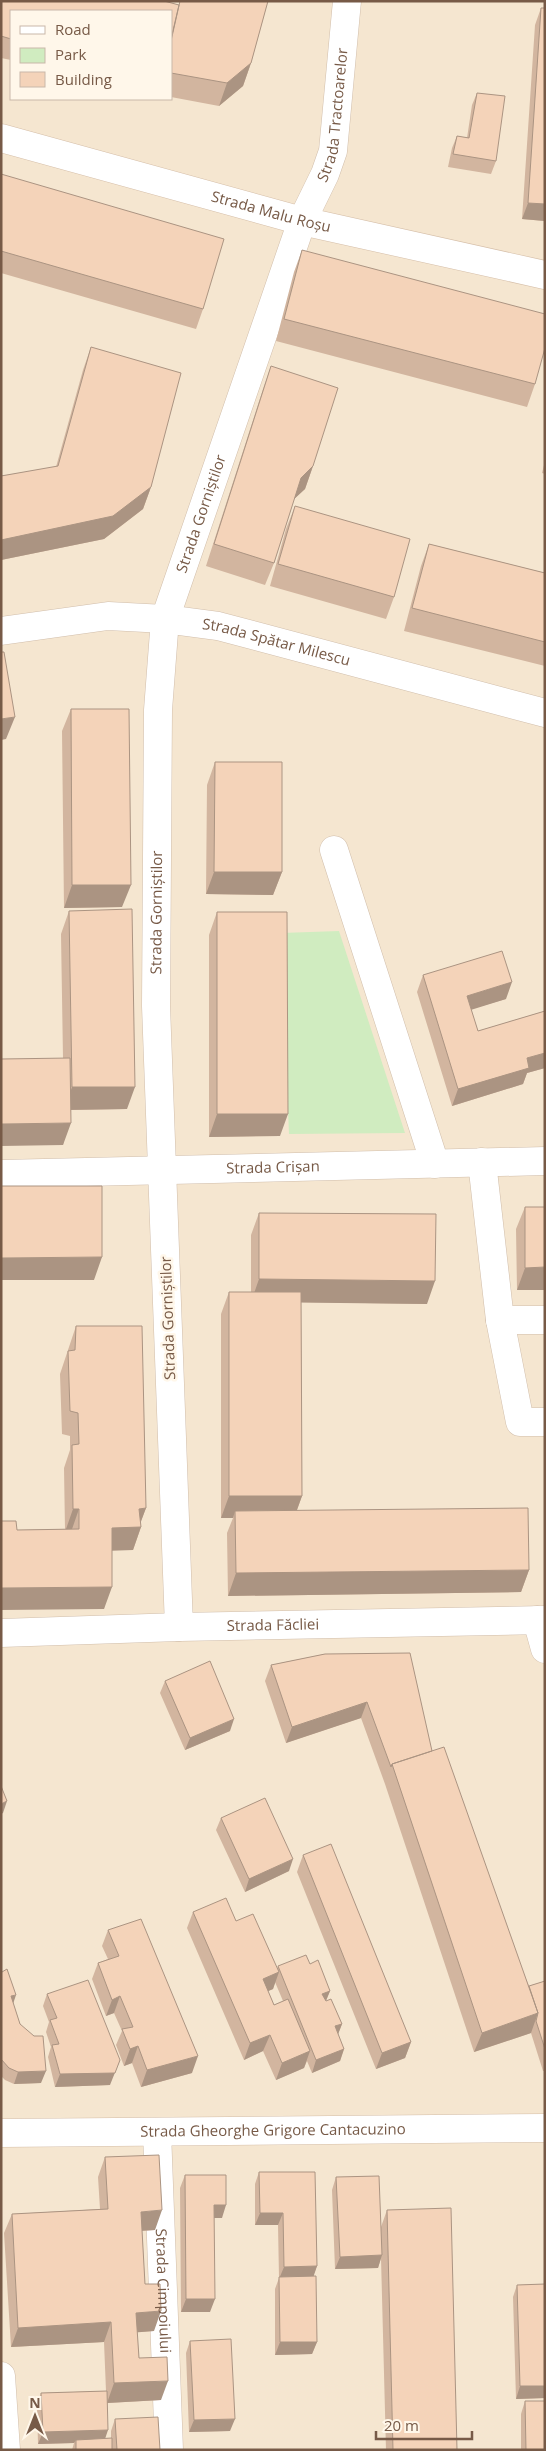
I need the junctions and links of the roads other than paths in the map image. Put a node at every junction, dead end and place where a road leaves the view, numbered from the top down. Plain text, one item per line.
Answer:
1 (347, 1) edge
2 (1, 138) edge
3 (302, 221) junction
4 (545, 276) edge
5 (165, 619) junction
6 (1, 631) edge
7 (545, 714) edge
8 (334, 850) dead end
9 (545, 1161) edge
10 (482, 1162) junction
11 (435, 1164) junction
12 (162, 1169) junction
13 (1, 1174) edge
14 (500, 1320) junction
15 (545, 1320) edge
16 (545, 1422) edge
17 (541, 1620) edge
18 (179, 1627) junction
19 (1, 1633) edge
20 (545, 1649) edge
21 (545, 2128) edge
22 (157, 2132) junction
23 (1, 2133) edge
24 (1, 2376) edge
25 (6, 2450) edge
26 (169, 2450) edge

1 - 3 street, Strada Tractoarelor
2 - 3 street, Strada Malu Roșu
3 - 4 street, Strada Malu Roșu
3 - 5 street, Strada Gorniștilor
5 - 6 street, Strada Spătar Milescu
5 - 7 street, Strada Spătar Milescu
5 - 12 street, Strada Gorniștilor
8 - 11 street
9 - 10 street, Strada Crișan
10 - 11 street, Strada Crișan
10 - 14 street
11 - 12 street, Strada Crișan
12 - 13 street, Strada Crișan
12 - 18 street, Strada Gorniștilor
14 - 15 street
14 - 16 street
17 - 18 street, Strada Făcliei
17 - 20 street
18 - 19 street, Strada Făcliei
21 - 22 street, Strada Gheorghe Grigore Cantacuzino
22 - 23 street, Strada Gheorghe Grigore Cantacuzino
22 - 26 street, Strada Cimpoiului
24 - 25 street

